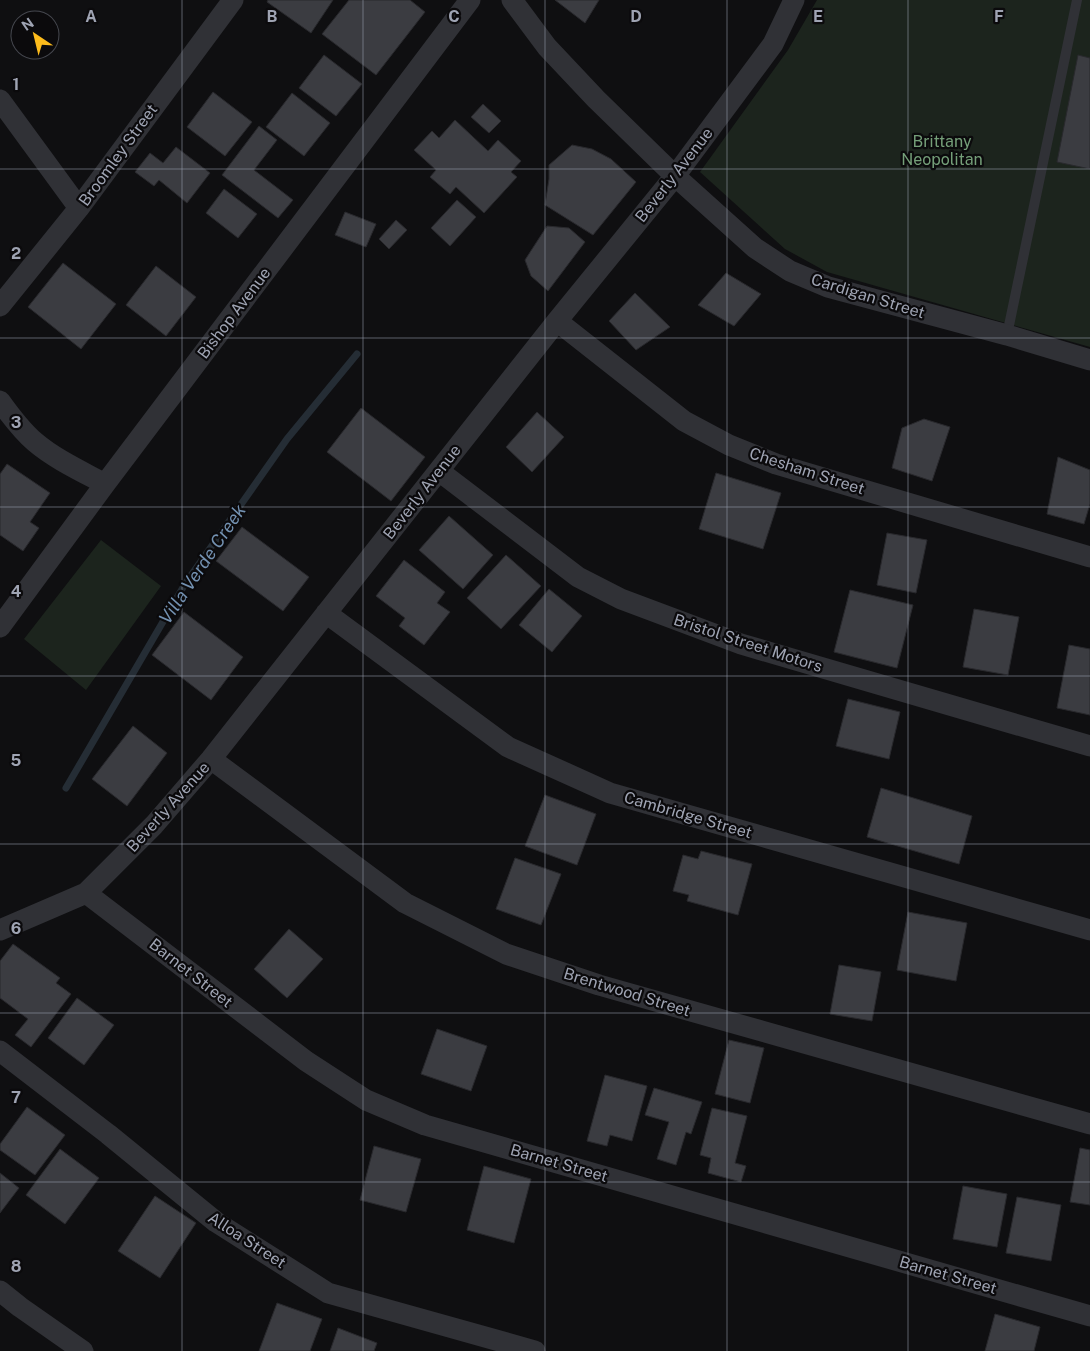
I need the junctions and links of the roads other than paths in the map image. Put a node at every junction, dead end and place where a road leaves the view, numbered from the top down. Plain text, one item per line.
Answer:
1 (233, 0) edge
2 (470, 0) edge
3 (512, 0) edge
4 (794, 0) edge
5 (1076, 0) edge
6 (0, 100) edge
7 (675, 176) junction
8 (79, 208) junction
9 (0, 306) edge
10 (557, 321) junction
11 (1007, 336) junction
12 (1090, 360) edge
13 (0, 400) edge
14 (439, 471) junction
15 (104, 484) junction
16 (1090, 557) edge
17 (326, 613) junction
18 (0, 627) edge
19 (1090, 746) edge
20 (211, 759) junction
21 (86, 893) junction
22 (0, 930) edge
23 (1090, 930) edge
24 (0, 1051) edge
25 (1090, 1124) edge
26 (0, 1292) edge
27 (1090, 1316) edge
28 (83, 1351) edge
29 (535, 1351) edge

1 - 8 street, Broomley Street
2 - 15 street, Bishop Avenue
3 - 7 street, Cardigan Street
4 - 7 street, Beverly Avenue
5 - 11 lane
6 - 8 street
7 - 10 street, Beverly Avenue
7 - 11 street, Cardigan Street
8 - 9 street, Broomley Street
10 - 14 street, Beverly Avenue
10 - 16 street, Chesham Street
11 - 12 street, Cardigan Street
13 - 15 street
14 - 17 street, Beverly Avenue
14 - 19 street, Bristol Street Motors
15 - 18 street, Bishop Avenue
17 - 20 street, Beverly Avenue
17 - 23 street, Cambridge Street
20 - 21 street, Beverly Avenue
20 - 25 street, Brentwood Street
21 - 22 street, Beverly Avenue
21 - 27 street, Barnet Street
24 - 29 street, Alloa Street
26 - 28 street

